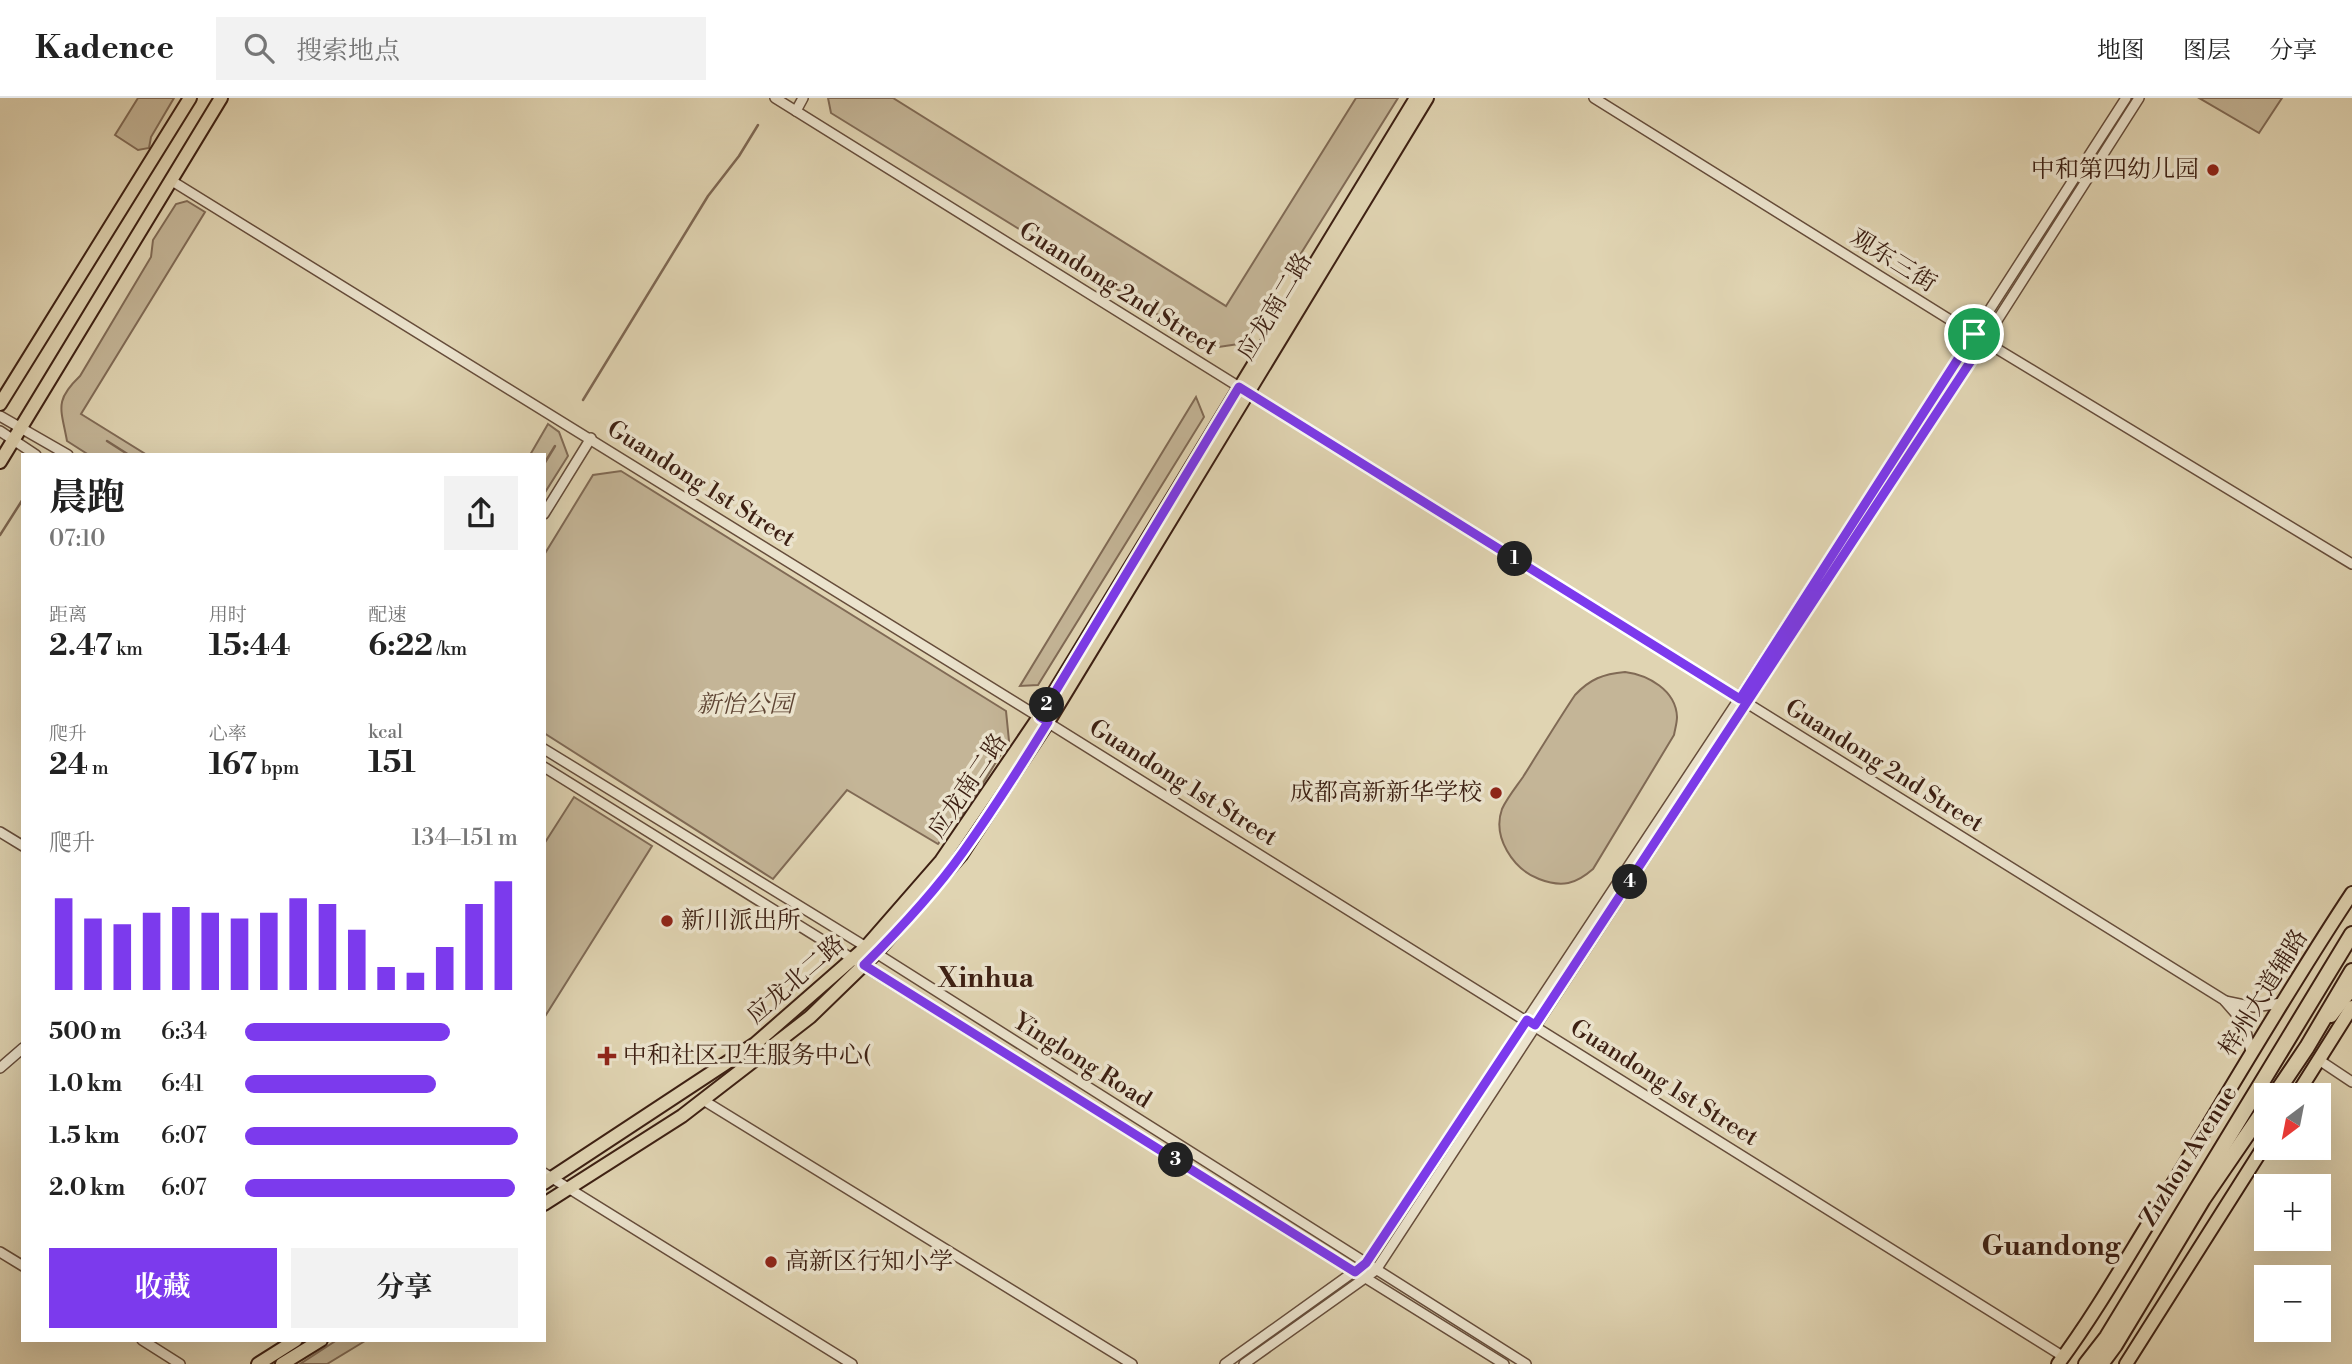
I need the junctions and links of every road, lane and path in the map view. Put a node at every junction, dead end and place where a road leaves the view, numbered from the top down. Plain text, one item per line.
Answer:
1 (190, 98) edge
2 (221, 98) edge
3 (775, 98) edge
4 (803, 98) edge
5 (1416, 98) edge
6 (1427, 98) edge
7 (1594, 98) edge
8 (2126, 98) edge
9 (2139, 98) edge
10 (796, 111) junction
11 (172, 180) junction
12 (1974, 334) junction
13 (1984, 341) junction
14 (1243, 390) junction
15 (0, 404) edge
16 (0, 416) edge
17 (22, 427) junction
18 (0, 431) edge
19 (591, 438) junction
20 (13, 441) junction
21 (33, 453) edge
22 (65, 453) edge
23 (0, 462) edge
24 (546, 511) edge
25 (2352, 564) edge
26 (1743, 701) junction
27 (1044, 720) junction
28 (546, 750) edge
29 (546, 768) edge
30 (0, 832) edge
31 (21, 845) edge
32 (2352, 893) edge
33 (2352, 934) edge
34 (871, 950) junction
35 (858, 962) junction
36 (2352, 971) edge
37 (2352, 989) edge
38 (2224, 1000) junction
39 (2282, 1003) junction
40 (2352, 1007) edge
41 (1531, 1023) junction
42 (2307, 1046) junction
43 (21, 1050) edge
44 (2251, 1052) junction
45 (2319, 1060) junction
46 (0, 1068) edge
47 (2352, 1082) edge
48 (2283, 1083) edge
49 (2304, 1083) edge
50 (703, 1100) junction
51 (2254, 1125) edge
52 (2255, 1160) edge
53 (547, 1178) edge
54 (570, 1188) junction
55 (546, 1203) edge
56 (0, 1252) edge
57 (1366, 1263) junction
58 (21, 1265) edge
59 (1376, 1269) junction
60 (1355, 1272) junction
61 (1365, 1278) junction
62 (145, 1342) edge
63 (293, 1342) edge
64 (317, 1342) edge
65 (2061, 1360) edge
66 (180, 1364) edge
67 (258, 1364) edge
68 (282, 1364) edge
69 (852, 1364) edge
70 (1132, 1364) edge
71 (1225, 1364) edge
72 (1244, 1364) edge
73 (1504, 1364) edge
74 (1527, 1364) edge
75 (2086, 1364) edge
76 (2101, 1364) edge
77 (2126, 1364) edge

1 - 15 main road
2 - 11 main road
3 - 10 street, Guandong 2nd Street
4 - 10 street
5 - 14 main road, 应龙南二路
6 - 14 main road, 应龙南二路
7 - 12 street, 观东三街
8 - 12 street
9 - 13 street
10 - 14 street, Guandong 2nd Street
11 - 17 main road
11 - 19 street, Guandong 1st Street
12 - 13 street, 观东三街
12 - 26 street
13 - 25 street, 观东三街
13 - 26 street
14 - 26 street, Guandong 2nd Street
14 - 27 main road, 应龙南二路
16 - 17 street
17 - 20 main road
17 - 22 street
18 - 20 street
19 - 24 street
19 - 27 street, Guandong 1st Street
20 - 21 street
20 - 23 main road
26 - 38 street, Guandong 2nd Street
26 - 41 street
27 - 34 main road, 应龙南二路
27 - 41 street, Guandong 1st Street
28 - 34 street, Yinglong Road
29 - 35 street, Yinglong Road
30 - 31 street
32 - 39 main road, 梓州大道辅路
33 - 75 highway, Zizhou Avenue
34 - 35 main road, 应龙北二路
34 - 57 street, Yinglong Road
35 - 50 main road, 应龙北二路
35 - 53 main road, 应龙北二路
35 - 60 street, Yinglong Road
36 - 42 highway, Zizhou Avenue
37 - 42 main road
38 - 39 street, Guandong 2nd Street
38 - 44 street, Guandong 2nd Street
39 - 44 main road, 梓州大道辅路
40 - 45 main road
41 - 57 street
41 - 59 street
41 - 65 street, Guandong 1st Street
42 - 48 highway, Zizhou Avenue
43 - 46 street
44 - 65 main road, 梓州大道辅路
45 - 47 street
45 - 49 main road
50 - 54 main road, 应龙北二路
50 - 70 street
51 - 76 highway, Zizhou Avenue
52 - 77 main road
53 - 54 street
54 - 55 main road, 应龙北二路
54 - 69 street
56 - 58 street
57 - 59 street, Yinglong Road
57 - 60 street
59 - 61 street
59 - 74 street, Yinglong Road
60 - 61 street, Yinglong Road
60 - 71 street
61 - 72 street
61 - 73 street, Yinglong Road
62 - 66 street
63 - 67 main road
64 - 68 main road

